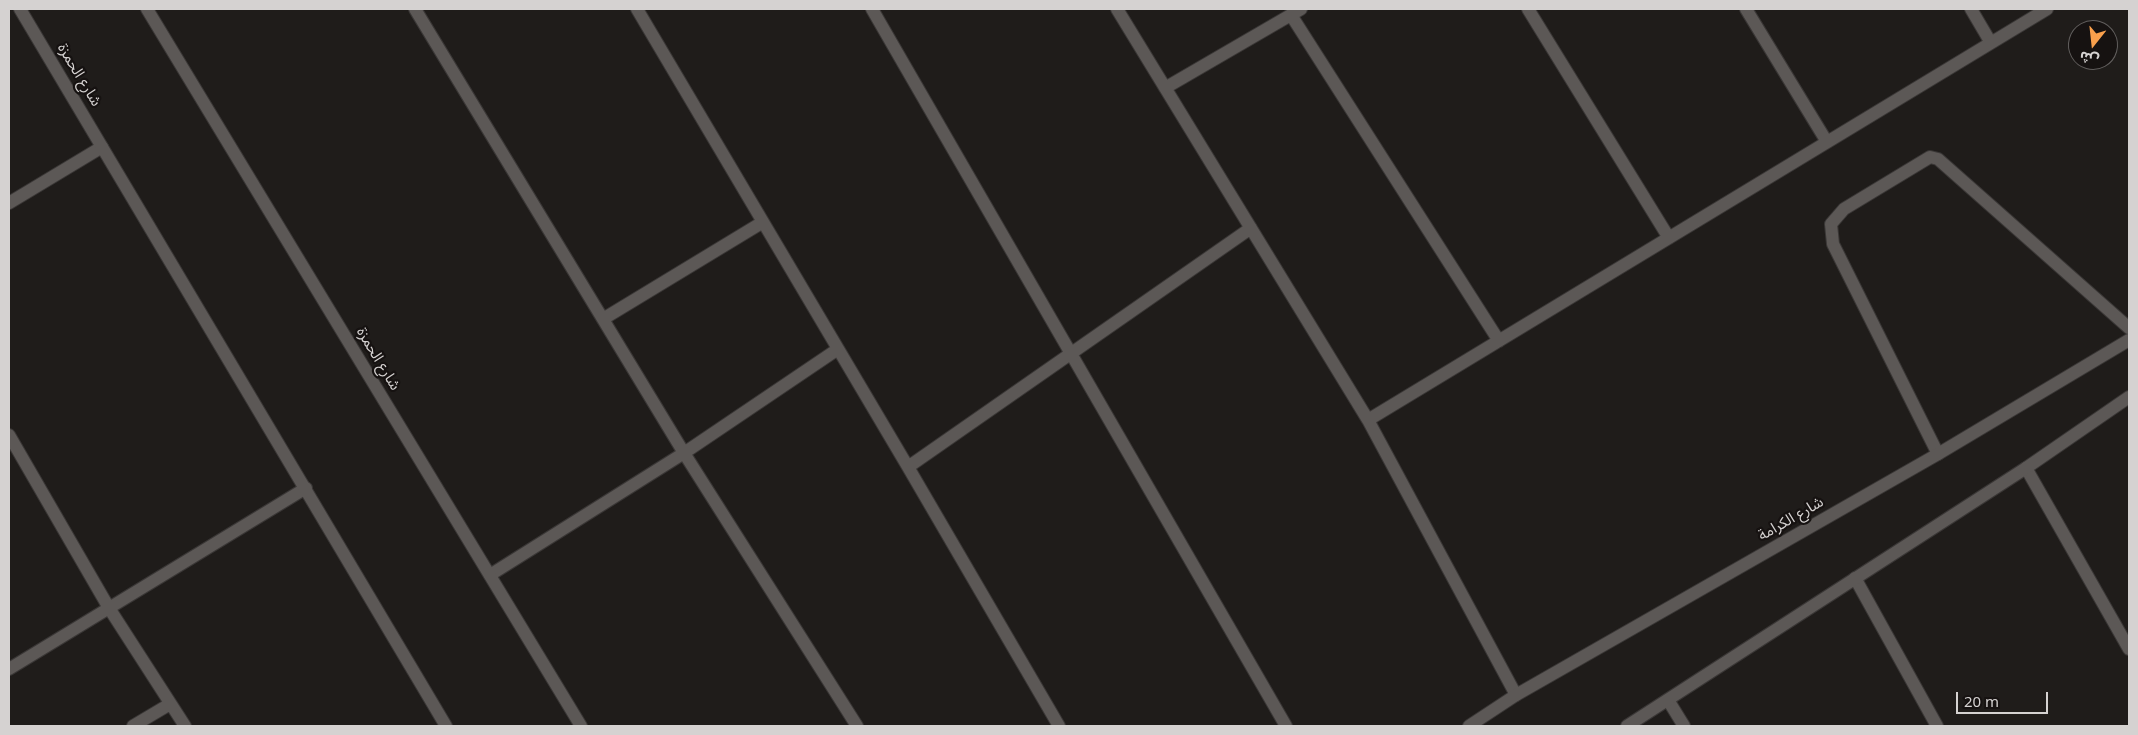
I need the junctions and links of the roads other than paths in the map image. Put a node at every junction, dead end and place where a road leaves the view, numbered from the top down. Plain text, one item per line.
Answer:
1 (20, 9) edge
2 (147, 9) edge
3 (415, 9) edge
4 (636, 9) edge
5 (872, 9) edge
6 (1117, 9) edge
7 (1528, 9) edge
8 (1746, 9) edge
9 (1971, 9) edge
10 (2047, 9) edge
11 (1296, 12) edge
12 (1991, 42) junction
13 (1165, 88) junction
14 (1827, 142) junction
15 (102, 147) junction
16 (9, 203) edge
17 (763, 222) junction
18 (1251, 228) junction
19 (1668, 238) junction
20 (603, 319) junction
21 (2129, 328) edge
22 (2129, 340) edge
23 (1499, 341) junction
24 (838, 349) junction
25 (1070, 354) junction
26 (2129, 397) edge
27 (1368, 420) junction
28 (9, 435) edge
29 (684, 453) junction
30 (1938, 454) junction
31 (908, 467) junction
32 (2026, 468) junction
33 (306, 488) junction
34 (490, 576) junction
35 (1855, 578) junction
36 (109, 608) junction
37 (2129, 649) edge
38 (9, 669) edge
39 (1516, 695) junction
40 (1668, 700) junction
41 (170, 704) junction
42 (133, 726) edge
43 (184, 726) edge
44 (446, 726) edge
45 (581, 726) edge
46 (857, 726) edge
47 (1059, 726) edge
48 (1286, 726) edge
49 (1468, 726) edge
50 (1627, 726) edge
51 (1684, 726) edge
52 (1937, 726) edge

1 - 15 street, شارع الحمزة
2 - 34 street, شارع الحمزة
3 - 20 street
4 - 17 street
5 - 25 street
6 - 13 street
7 - 19 street
8 - 14 street
9 - 12 street
10 - 12 street
11 - 13 street
11 - 23 street
12 - 14 street
13 - 18 street
14 - 19 street
15 - 16 street
15 - 33 street, شارع الحمزة
17 - 20 street
17 - 24 street
18 - 25 street
18 - 27 street
19 - 23 street
20 - 29 street
21 - 30 street
22 - 30 street, شارع الكرامة
23 - 27 street
24 - 29 street
24 - 31 street
25 - 31 street
25 - 48 street
26 - 32 street
27 - 39 street
28 - 36 street
29 - 34 street
29 - 46 street
30 - 39 street, شارع الكرامة
31 - 47 street
32 - 35 street
32 - 37 street
33 - 36 street
33 - 44 street, شارع الحمزة
34 - 45 street, شارع الحمزة
35 - 40 street
35 - 52 street
36 - 38 street
36 - 41 street
39 - 49 street, شارع الكرامة
40 - 50 street
40 - 51 street
41 - 42 street
41 - 43 street

